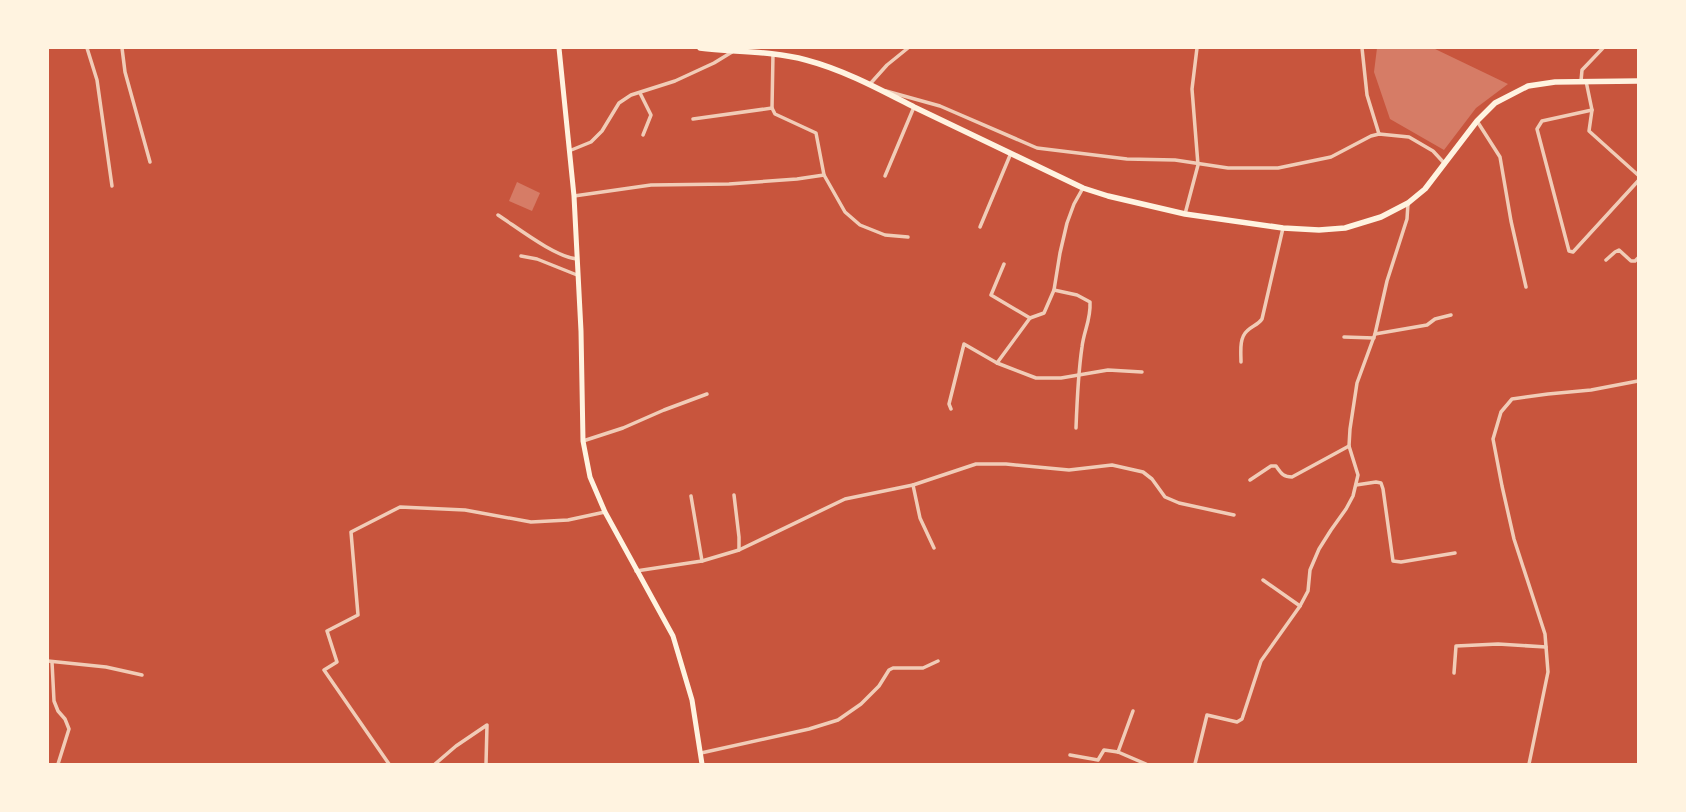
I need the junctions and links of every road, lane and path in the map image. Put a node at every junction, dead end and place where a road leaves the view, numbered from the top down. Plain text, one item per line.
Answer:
1 (87, 48) edge
2 (122, 48) edge
3 (559, 48) edge
4 (700, 48) edge
5 (908, 48) edge
6 (1197, 48) edge
7 (1362, 48) edge
8 (1603, 48) edge
9 (732, 52) junction
10 (774, 54) junction
11 (1583, 81) junction
12 (1638, 81) edge
13 (870, 84) junction
14 (879, 88) junction
15 (640, 93) junction
16 (914, 107) junction
17 (772, 108) junction
18 (1592, 110) junction
19 (693, 119) dead end
20 (1477, 121) junction
21 (1379, 134) junction
22 (643, 135) dead end
23 (569, 151) junction
24 (1011, 153) junction
25 (150, 162) dead end
26 (1445, 164) junction
27 (1198, 165) junction
28 (824, 175) junction
29 (1638, 175) edge
30 (885, 176) dead end
31 (1638, 181) edge
32 (112, 186) dead end
33 (1083, 188) junction
34 (574, 196) junction
35 (1408, 203) junction
36 (1185, 214) junction
37 (498, 215) dead end
38 (980, 227) dead end
39 (1283, 228) junction
40 (908, 237) dead end
41 (521, 256) dead end
42 (1638, 258) edge
43 (578, 259) junction
44 (1606, 260) dead end
45 (1004, 264) dead end
46 (577, 275) junction
47 (1526, 287) dead end
48 (1054, 290) junction
49 (1451, 315) dead end
50 (1030, 318) junction
51 (1375, 336) junction
52 (1344, 337) dead end
53 (1241, 362) dead end
54 (997, 363) junction
55 (1142, 372) dead end
56 (1078, 374) junction
57 (1638, 381) edge
58 (707, 394) dead end
59 (951, 409) dead end
60 (1076, 428) dead end
61 (583, 441) junction
62 (1349, 446) junction
63 (1250, 480) dead end
64 (913, 485) junction
65 (1356, 485) junction
66 (734, 495) dead end
67 (691, 496) dead end
68 (605, 512) junction
69 (1234, 515) dead end
70 (934, 548) dead end
71 (739, 550) junction
72 (1455, 553) dead end
73 (702, 561) junction
74 (636, 571) junction
75 (1263, 580) dead end
76 (1300, 606) junction
77 (1546, 647) junction
78 (938, 661) dead end
79 (50, 662) edge
80 (1454, 673) dead end
81 (142, 676) dead end
82 (1133, 711) dead end
83 (1118, 752) junction
84 (701, 753) junction
85 (1070, 755) dead end
86 (58, 764) edge
87 (389, 764) edge
88 (435, 764) edge
89 (486, 764) edge
90 (702, 764) edge
91 (1146, 764) edge
92 (1195, 764) edge
93 (1529, 764) edge

1 - 32 street
2 - 25 street
3 - 23 main road
4 - 9 highway
5 - 13 street
6 - 27 street
7 - 21 street
8 - 11 street
9 - 10 highway
9 - 15 street
10 - 13 highway
10 - 17 street
11 - 12 highway
11 - 18 street
11 - 20 highway
13 - 14 highway
14 - 16 highway
14 - 27 street
15 - 22 street
15 - 23 street
16 - 24 highway
16 - 30 street
17 - 19 street
17 - 28 street
18 - 29 street
18 - 31 street
20 - 26 highway
20 - 47 street
21 - 26 street
21 - 27 street
23 - 34 main road
24 - 33 highway
24 - 38 street
26 - 35 highway
27 - 36 street
28 - 34 street
28 - 40 street
33 - 36 highway
33 - 48 street
34 - 43 main road
35 - 39 highway
35 - 51 street
36 - 39 highway
37 - 43 street
39 - 53 street
41 - 46 street
42 - 44 street
43 - 46 main road
45 - 50 street
46 - 61 main road
48 - 50 street
48 - 56 street
49 - 51 street
50 - 54 street
51 - 52 street
51 - 62 street
54 - 56 street
54 - 59 street
55 - 56 street
56 - 60 street
57 - 77 street
58 - 61 street
61 - 68 main road
62 - 63 street
62 - 65 street
64 - 69 street
64 - 70 street
64 - 71 street
65 - 72 street
65 - 76 street
66 - 71 street
67 - 73 street
68 - 74 main road
68 - 87 street
71 - 73 street
73 - 74 street
74 - 84 main road
75 - 76 street
76 - 92 street
77 - 80 street
77 - 93 street
78 - 84 street
79 - 81 street
79 - 86 street
82 - 83 street
83 - 85 street
83 - 91 street
84 - 90 main road
88 - 89 street

